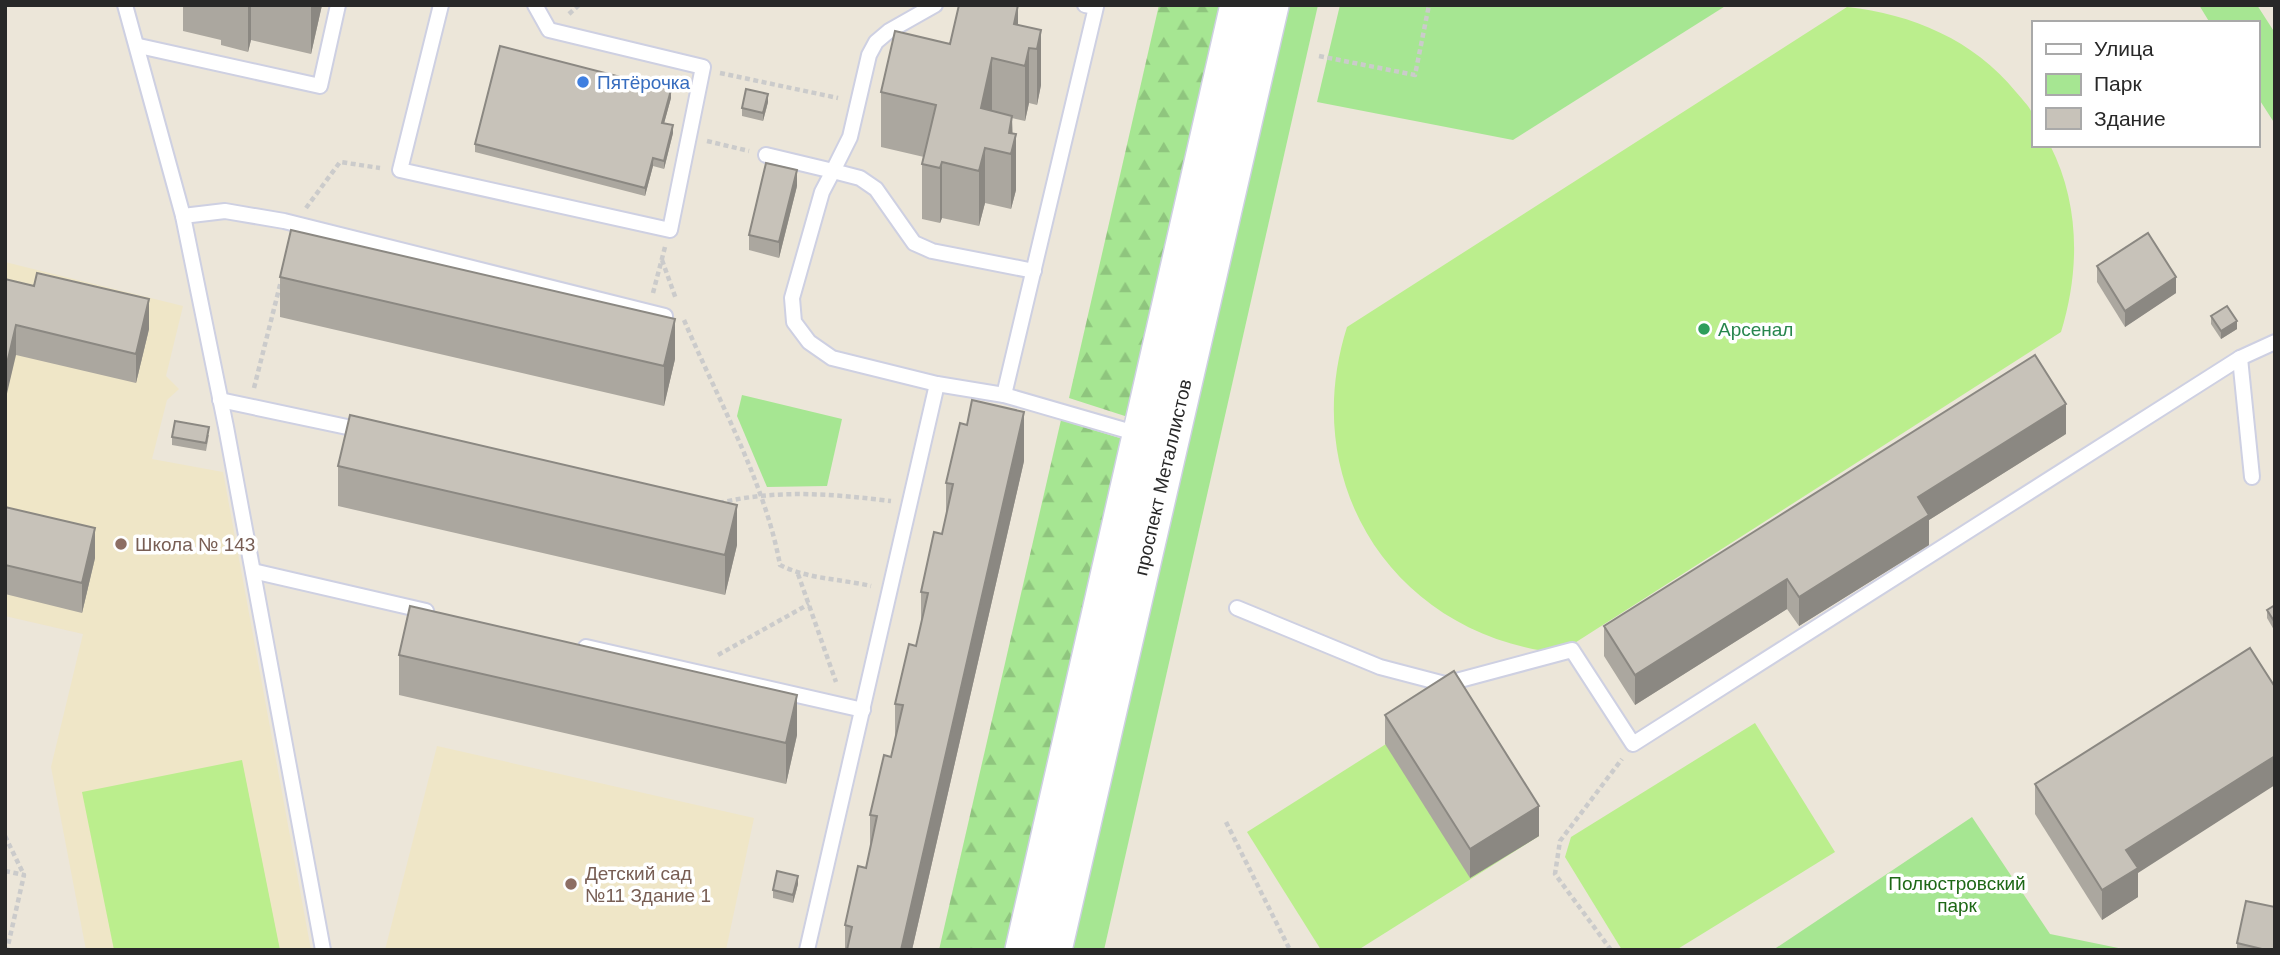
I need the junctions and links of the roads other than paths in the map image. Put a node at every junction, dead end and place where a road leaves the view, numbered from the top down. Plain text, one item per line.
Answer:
1 (125, 5) edge
2 (338, 5) edge
3 (441, 5) edge
4 (535, 5) edge
5 (935, 5) edge
6 (1238, 5) edge
7 (1271, 5) edge
8 (1093, 6) edge
9 (139, 46) junction
10 (766, 155) road end
11 (833, 171) junction
12 (183, 216) junction
13 (1034, 271) junction
14 (665, 316) edge
15 (2275, 342) edge
16 (2240, 358) junction
17 (937, 384) junction
18 (1004, 395) junction
19 (220, 400) junction
20 (385, 436) edge
21 (1155, 438) junction
22 (2252, 477) dead end
23 (253, 571) junction
24 (1237, 608) dead end
25 (439, 614) edge
26 (571, 643) edge
27 (863, 710) junction
28 (323, 950) edge
29 (807, 950) edge
30 (1023, 950) edge
31 (1054, 950) edge

1 - 9 lane
2 - 9 lane
3 - 4 lane
5 - 11 lane
6 - 21 street, проспект Металлистов
7 - 21 street, проспект Металлистов
8 - 13 lane
9 - 12 lane
10 - 11 lane
11 - 13 lane
11 - 17 lane
12 - 14 lane
12 - 19 lane
13 - 18 lane
15 - 16 lane
16 - 22 lane
16 - 24 lane
17 - 18 lane
17 - 27 lane
18 - 21 lane
19 - 20 lane
19 - 23 lane
21 - 30 street, проспект Металлистов
21 - 31 street, проспект Металлистов
23 - 25 lane
23 - 28 lane
26 - 27 lane
27 - 29 lane

